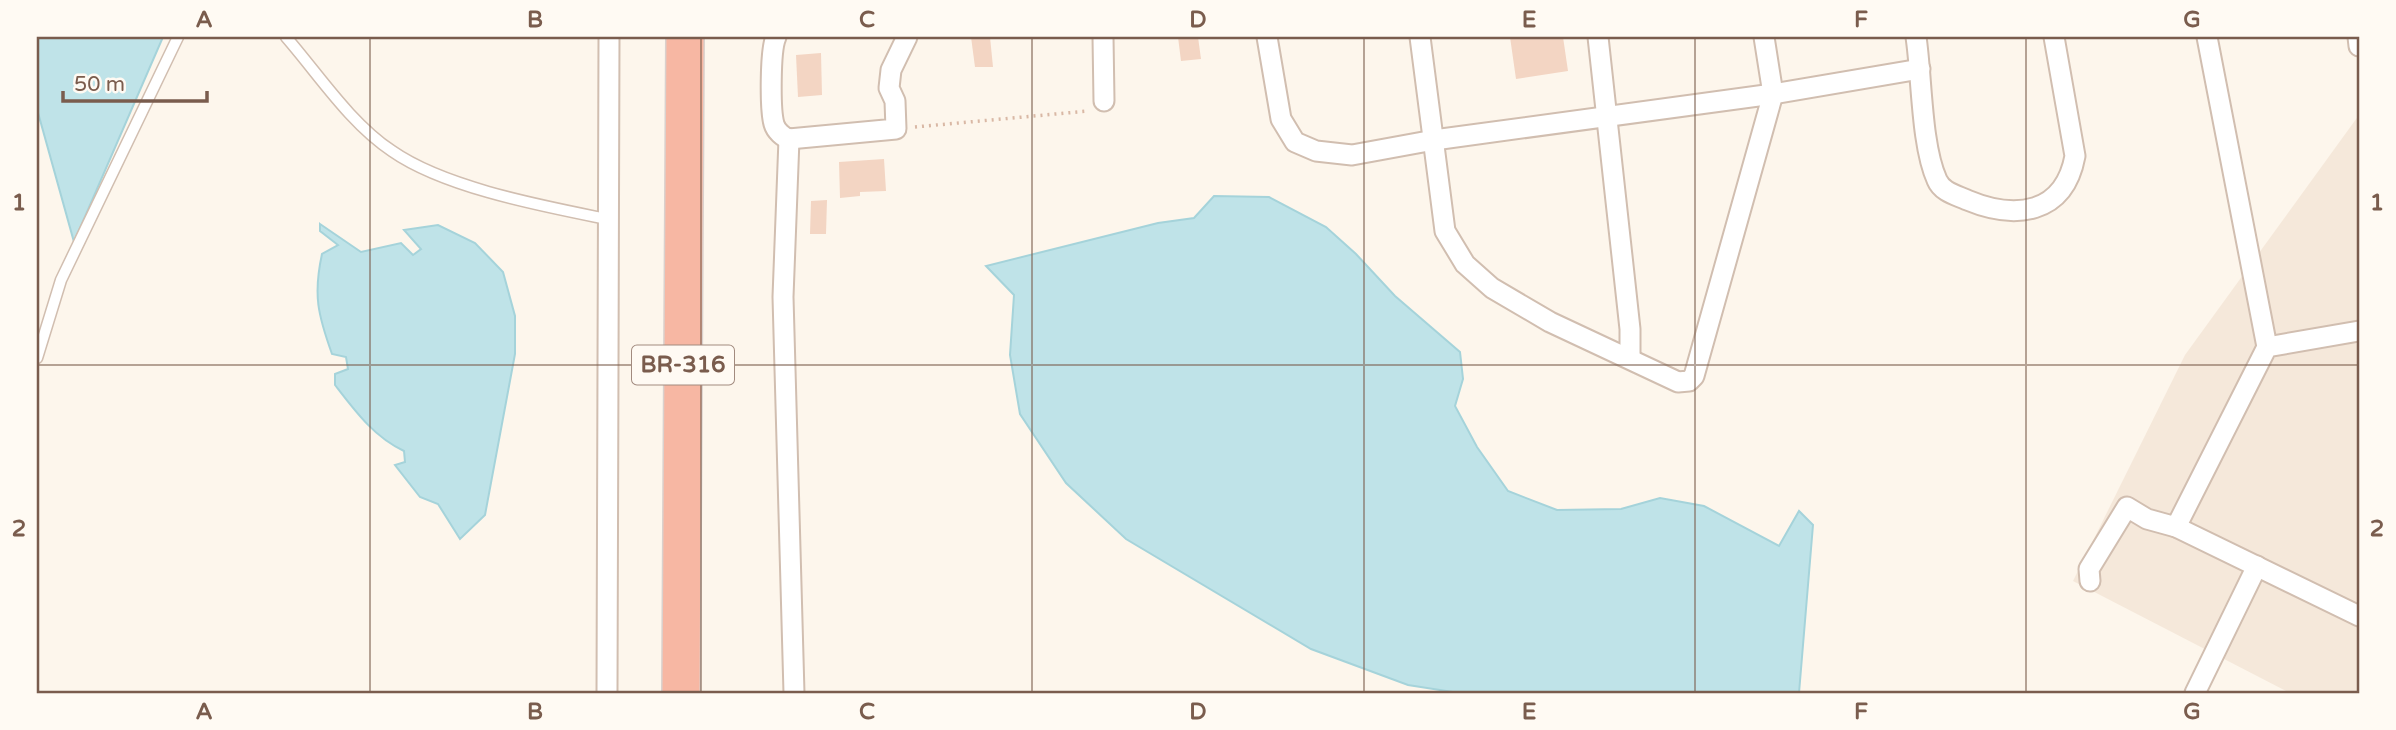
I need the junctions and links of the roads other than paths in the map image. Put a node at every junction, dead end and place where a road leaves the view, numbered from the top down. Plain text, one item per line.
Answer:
1 (178, 37) edge
2 (286, 37) edge
3 (609, 37) edge
4 (685, 37) edge
5 (776, 37) edge
6 (907, 37) edge
7 (1103, 37) edge
8 (1267, 37) edge
9 (1420, 37) edge
10 (1598, 37) edge
11 (1764, 37) edge
12 (1916, 37) edge
13 (2054, 37) edge
14 (2207, 37) edge
15 (2358, 37) edge
16 (2359, 46) edge
17 (1920, 69) junction
18 (1773, 94) junction
19 (1104, 101) road end
20 (1608, 119) junction
21 (789, 139) junction
22 (1434, 140) junction
23 (607, 219) junction
24 (2359, 331) edge
25 (2267, 347) junction
26 (37, 358) edge
27 (1630, 358) junction
28 (2176, 527) junction
29 (2257, 566) junction
30 (2090, 581) dead end
31 (2359, 616) edge
32 (607, 693) edge
33 (681, 693) edge
34 (794, 693) edge
35 (2195, 693) edge

1 - 26 lane
2 - 23 lane
3 - 23 street
4 - 33 highway, BR-316
5 - 21 street
6 - 21 street
7 - 19 street
8 - 22 street
9 - 22 street
10 - 20 street
11 - 18 street
12 - 17 street
13 - 17 street
14 - 25 street
15 - 16 street
17 - 18 street
18 - 20 street
18 - 27 street
20 - 22 street
20 - 27 street
21 - 34 street
22 - 27 street
23 - 32 street
24 - 25 street
25 - 28 street
28 - 29 street
28 - 30 street
29 - 31 street
29 - 35 street

